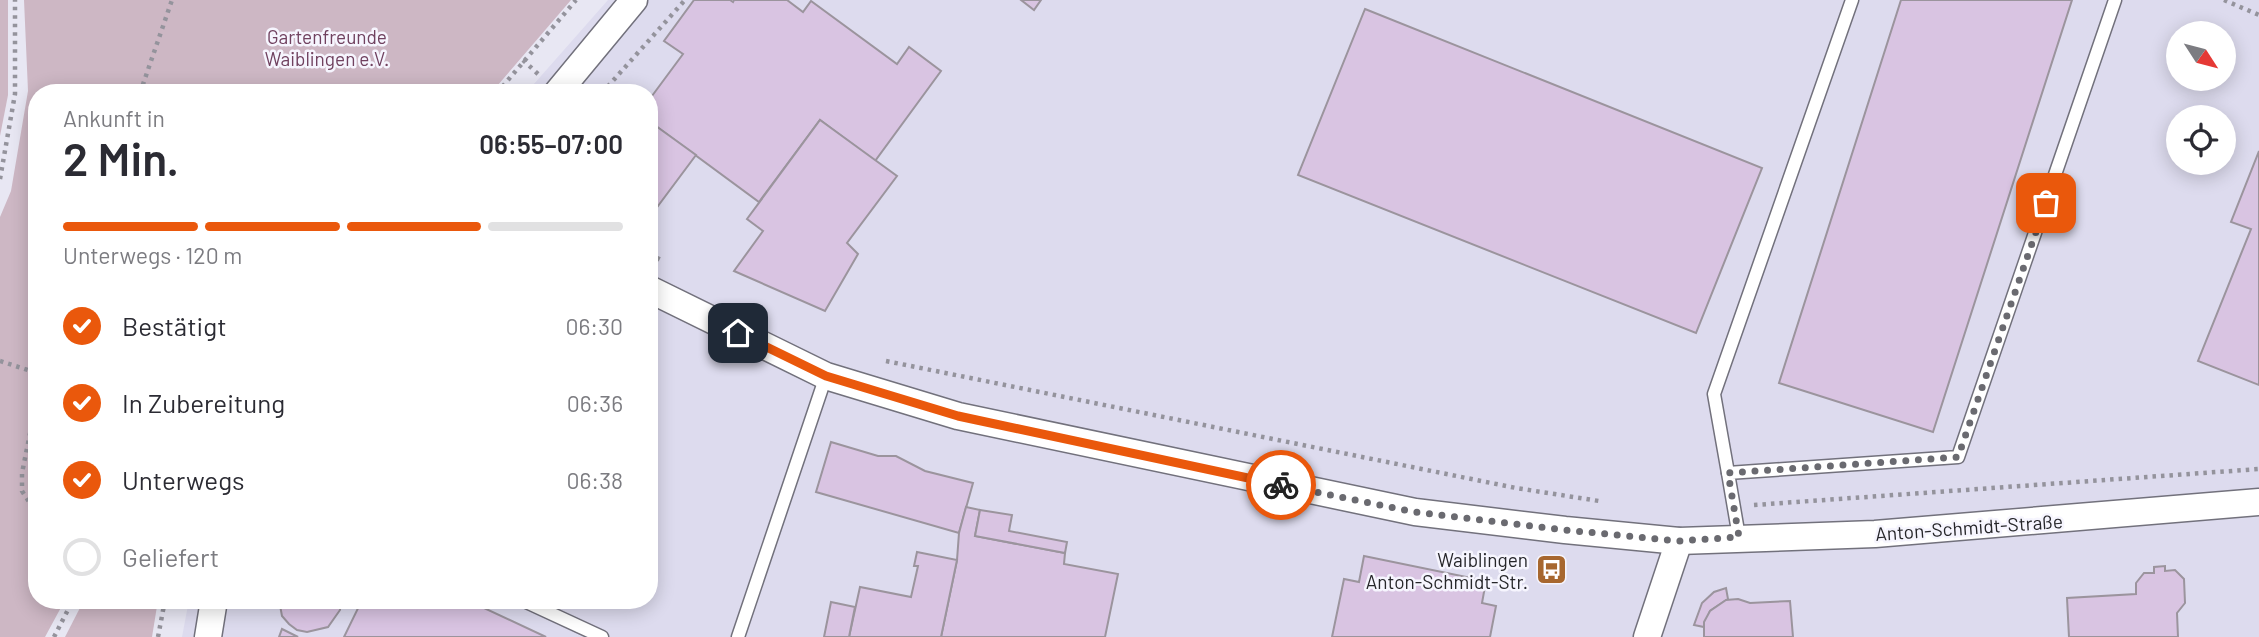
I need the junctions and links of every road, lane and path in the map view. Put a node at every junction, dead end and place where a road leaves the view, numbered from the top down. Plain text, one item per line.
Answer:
1 (15, 0) edge
2 (172, 0) edge
3 (576, 0) edge
4 (634, 0) edge
5 (685, 0) edge
6 (1852, 0) edge
7 (2115, 0) edge
8 (2224, 0) edge
9 (2259, 15) edge
10 (143, 84) edge
11 (505, 84) edge
12 (564, 84) edge
13 (610, 84) edge
14 (0, 179) edge
15 (658, 259) edge
16 (674, 267) dead end
17 (658, 293) edge
18 (873, 358) dead end
19 (0, 361) edge
20 (28, 370) edge
21 (826, 376) junction
22 (28, 443) edge
23 (2259, 469) edge
24 (1728, 473) junction
25 (28, 500) edge
26 (1601, 501) dead end
27 (2259, 502) edge
28 (1734, 506) junction
29 (1739, 537) junction
30 (1679, 541) junction
31 (68, 609) edge
32 (163, 609) edge
33 (213, 609) edge
34 (541, 609) edge
35 (54, 637) edge
36 (158, 637) edge
37 (208, 637) edge
38 (602, 637) edge
39 (738, 637) edge
40 (1647, 637) edge

1 - 14 path
2 - 10 path
3 - 11 path
4 - 12 street
5 - 13 path
6 - 24 lane
7 - 24 lane
8 - 9 path
15 - 16 path
17 - 21 street, Anton-Schmidt-Straße
18 - 26 path
19 - 20 path
21 - 30 street, Anton-Schmidt-Straße
21 - 39 lane
22 - 25 path
23 - 28 path
24 - 28 lane
27 - 29 street, Anton-Schmidt-Straße
28 - 29 lane
29 - 30 street, Anton-Schmidt-Straße
30 - 40 street
31 - 35 path
32 - 36 path
33 - 37 street
34 - 38 lane

